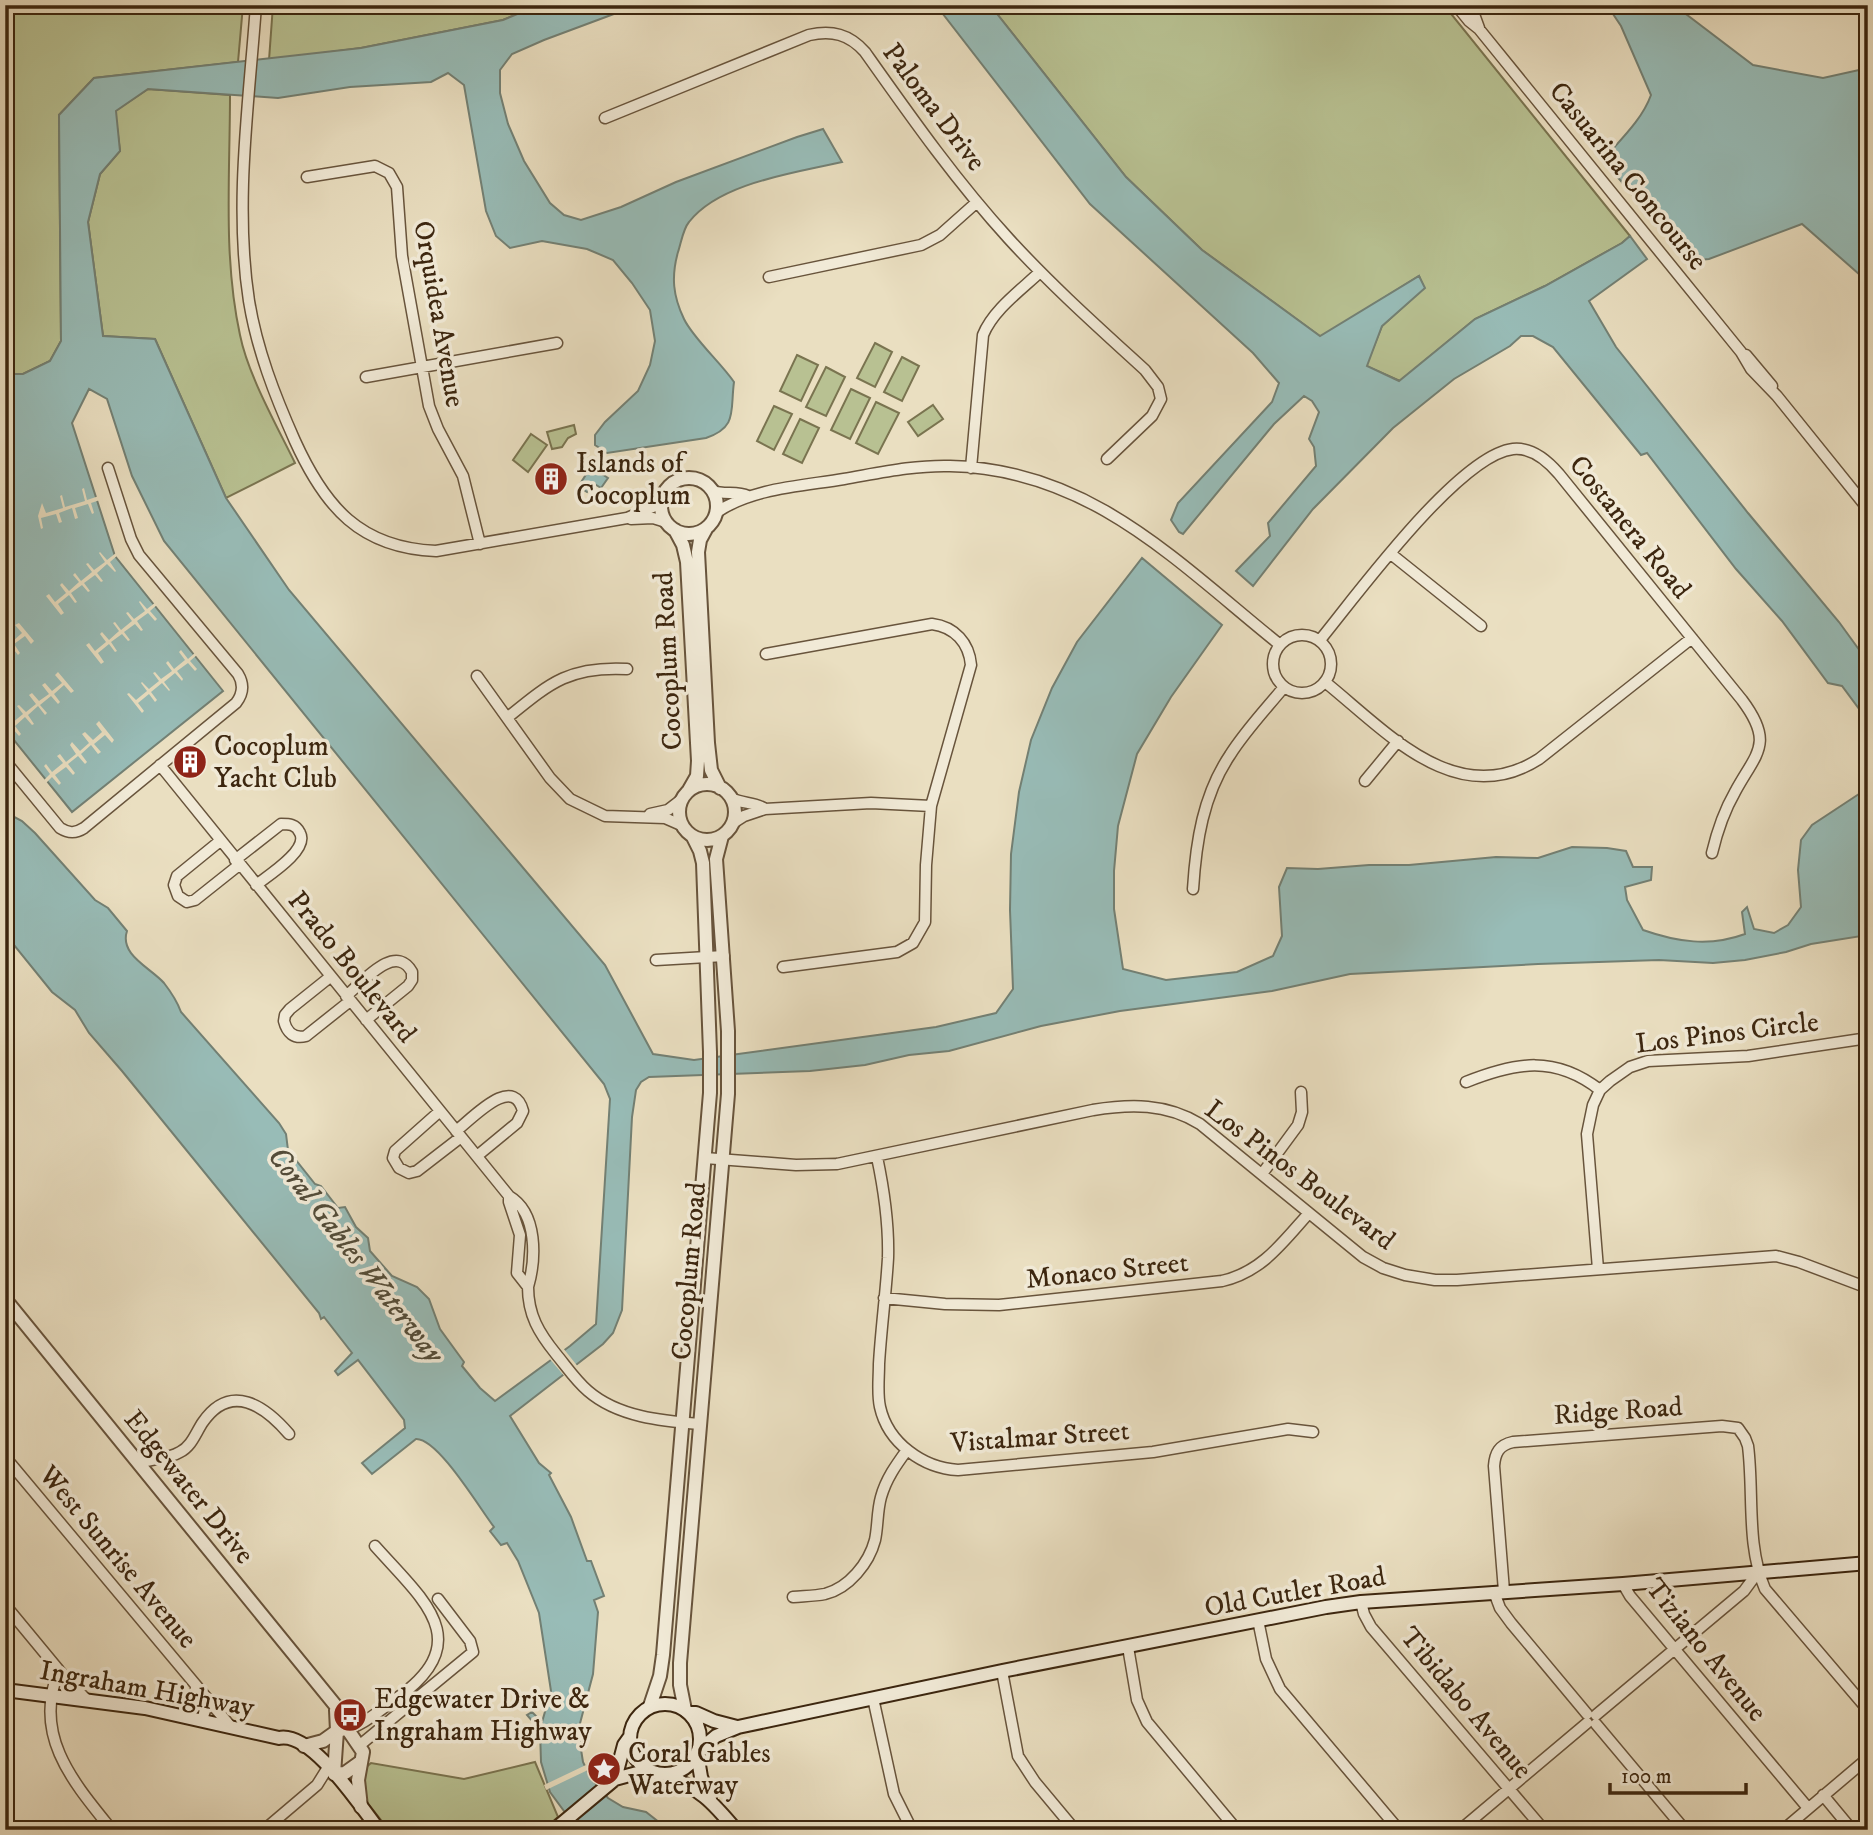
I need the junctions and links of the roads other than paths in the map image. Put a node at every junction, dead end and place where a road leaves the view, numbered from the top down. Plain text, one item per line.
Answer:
1 (256, 5) edge
2 (1456, 5) edge
3 (1466, 5) edge
4 (1479, 29) junction
5 (605, 118) dead end
6 (307, 177) dead end
7 (977, 202) junction
8 (1040, 272) junction
9 (769, 277) dead end
10 (557, 343) dead end
11 (421, 368) junction
12 (366, 377) dead end
13 (1107, 459) dead end
14 (108, 468) dead end
15 (971, 468) junction
16 (712, 491) junction
17 (749, 496) junction
18 (662, 499) junction
19 (1868, 509) edge
20 (717, 512) junction
21 (627, 518) junction
22 (671, 526) junction
23 (706, 529) junction
24 (480, 544) junction
25 (1391, 554) junction
26 (1481, 626) dead end
27 (1692, 638) junction
28 (1320, 640) junction
29 (1279, 644) junction
30 (766, 654) dead end
31 (627, 669) dead end
32 (477, 676) dead end
33 (1325, 682) junction
34 (1284, 687) junction
35 (507, 718) junction
36 (1398, 741) junction
37 (5, 761) edge
38 (160, 765) junction
39 (1365, 781) dead end
40 (720, 788) junction
41 (685, 795) junction
42 (731, 798) junction
43 (931, 806) junction
44 (765, 809) junction
45 (647, 816) junction
46 (733, 823) junction
47 (681, 825) junction
48 (722, 836) junction
49 (693, 837) junction
50 (220, 841) junction
51 (1712, 853) dead end
52 (237, 862) junction
53 (256, 885) junction
54 (1193, 889) dead end
55 (723, 956) junction
56 (705, 957) junction
57 (656, 960) dead end
58 (783, 967) dead end
59 (330, 976) junction
60 (348, 999) junction
61 (366, 1020) junction
62 (1868, 1038) edge
63 (1466, 1082) dead end
64 (1600, 1090) junction
65 (1301, 1092) dead end
66 (440, 1111) junction
67 (459, 1134) junction
68 (477, 1156) junction
69 (877, 1157) junction
70 (705, 1158) junction
71 (724, 1160) junction
72 (1262, 1174) junction
73 (509, 1196) junction
74 (1308, 1213) junction
75 (1598, 1269) junction
76 (528, 1287) junction
77 (1868, 1288) edge
78 (884, 1298) junction
79 (5, 1299) edge
80 (682, 1423) junction
81 (700, 1424) junction
82 (1313, 1432) dead end
83 (289, 1434) dead end
84 (908, 1450) junction
85 (5, 1457) edge
86 (138, 1463) junction
87 (375, 1546) dead end
88 (1868, 1563) edge
89 (1758, 1573) junction
90 (1623, 1584) junction
91 (1499, 1591) junction
92 (793, 1597) dead end
93 (438, 1600) dead end
94 (1361, 1602) junction
95 (5, 1605) edge
96 (1258, 1620) junction
97 (1128, 1647) junction
98 (1674, 1649) junction
99 (59, 1670) junction
100 (1002, 1671) junction
101 (67, 1680) junction
102 (198, 1689) junction
103 (5, 1690) edge
104 (57, 1696) junction
105 (873, 1698) junction
106 (87, 1700) junction
107 (650, 1706) junction
108 (1868, 1710) edge
109 (687, 1711) junction
110 (195, 1719) junction
111 (1592, 1719) junction
112 (231, 1727) junction
113 (737, 1727) junction
114 (351, 1735) junction
115 (279, 1738) junction
116 (629, 1738) junction
117 (304, 1746) junction
118 (697, 1752) junction
119 (1868, 1758) edge
120 (359, 1763) junction
121 (648, 1770) junction
122 (331, 1772) junction
123 (664, 1774) junction
124 (611, 1783) junction
125 (1510, 1789) junction
126 (1824, 1796) junction
127 (710, 1800) junction
128 (361, 1807) junction
129 (1808, 1808) junction
130 (112, 1830) edge
131 (264, 1830) edge
132 (379, 1830) edge
133 (554, 1830) edge
134 (736, 1830) edge
135 (912, 1830) edge
136 (1075, 1830) edge
137 (1237, 1830) edge
138 (1399, 1830) edge
139 (1460, 1830) edge
140 (1544, 1830) edge
141 (1685, 1830) edge
142 (1783, 1830) edge
143 (1852, 1830) edge

1 - 24 street
2 - 4 street, Casuarina Concourse
3 - 4 street, Casuarina Concourse
4 - 19 street, Casuarina Concourse
5 - 7 street, Paloma Drive
6 - 11 street, Orquidea Avenue
7 - 8 street, Paloma Drive
7 - 9 street
8 - 13 street, Paloma Drive
8 - 15 street
10 - 11 street
11 - 12 street
11 - 24 street, Orquidea Avenue
14 - 38 street
15 - 17 street
15 - 29 street
16 - 17 street
16 - 18 street
16 - 20 street
17 - 20 street
18 - 21 street
18 - 22 street
20 - 23 street
21 - 22 street
21 - 24 street
22 - 23 street
22 - 41 street, Cocoplum Road
23 - 40 street, Cocoplum Road
25 - 26 street
25 - 27 street, Costanera Road
25 - 28 street, Costanera Road
27 - 36 street
27 - 51 street, Costanera Road
28 - 29 street
28 - 33 street
29 - 34 street
30 - 43 street
31 - 35 street
32 - 35 street
33 - 34 street
33 - 36 street
34 - 54 street
35 - 45 street
36 - 39 street
37 - 38 street
38 - 50 street, Prado Boulevard
40 - 41 street, Cocoplum Road
40 - 42 street
41 - 45 street
41 - 47 street, Cocoplum Road
42 - 44 street
42 - 46 street
43 - 44 street
43 - 58 street
44 - 46 street
45 - 47 street
46 - 48 street
47 - 49 street, Cocoplum Road
48 - 49 street
48 - 55 street, Cocoplum Road
49 - 56 street, Cocoplum Road
50 - 52 street, Prado Boulevard
50 - 52 street
52 - 53 street, Prado Boulevard
52 - 53 street
53 - 59 street, Prado Boulevard
55 - 56 street
55 - 71 street, Cocoplum Road
56 - 57 street
56 - 70 street, Cocoplum Road
59 - 60 street, Prado Boulevard
59 - 60 street
60 - 61 street, Prado Boulevard
60 - 61 street
61 - 66 street, Prado Boulevard
62 - 64 street, Los Pinos Circle
63 - 64 street
64 - 75 street
65 - 72 street
66 - 67 street, Prado Boulevard
66 - 67 street
67 - 68 street, Prado Boulevard
67 - 68 street
68 - 73 street, Prado Boulevard
69 - 71 street, Los Pinos Boulevard
69 - 72 street, Los Pinos Boulevard
69 - 78 street, Vistalmar Street
70 - 71 street, Los Pinos Boulevard
70 - 80 street, Cocoplum Road
71 - 81 street, Cocoplum Road
72 - 74 street, Los Pinos Boulevard
73 - 76 street, Prado Boulevard
73 - 76 street, Prado Boulevard
74 - 75 street, Los Pinos Boulevard
74 - 78 street, Monaco Street
75 - 77 street, Los Pinos Boulevard
76 - 80 street, Prado Boulevard
78 - 84 street, Vistalmar Street
79 - 86 street, Edgewater Drive
80 - 81 street, Prado Boulevard
80 - 107 street, Cocoplum Road
81 - 109 street, Cocoplum Road
82 - 84 street, Vistalmar Street
83 - 86 street
84 - 92 street
85 - 102 street, West Sunrise Avenue
86 - 114 street, Edgewater Drive
87 - 114 street
88 - 89 street, Old Cutler Road
89 - 90 street, Old Cutler Road
89 - 91 street, Ridge Road
89 - 98 street
89 - 108 street
90 - 91 street, Old Cutler Road
90 - 98 street, Tiziano Avenue
91 - 94 street, Old Cutler Road
91 - 111 street
93 - 114 street
94 - 96 street, Old Cutler Road
94 - 125 street, Tibidabo Avenue
95 - 99 street
96 - 97 street, Old Cutler Road
96 - 138 street
97 - 100 street, Old Cutler Road
97 - 137 street
98 - 111 street
98 - 129 street, Tiziano Avenue
99 - 101 street
99 - 104 street
100 - 105 street, Old Cutler Road
100 - 136 street
101 - 104 street
101 - 106 street
102 - 110 street, West Sunrise Avenue
102 - 112 street, West Sunrise Avenue
103 - 104 street, Ingraham Highway
104 - 106 street, Ingraham Highway
104 - 130 street
105 - 113 street, Old Cutler Road
105 - 135 street
106 - 110 street, Ingraham Highway
107 - 109 street
107 - 116 street
109 - 113 street, Old Cutler Road
109 - 118 street
110 - 112 street, Ingraham Highway
111 - 125 street
111 - 141 street
112 - 115 street, Ingraham Highway
113 - 118 street, Old Cutler Road
114 - 117 street
114 - 120 street, Edgewater Drive
114 - 122 street
115 - 117 street, Ingraham Highway
115 - 122 street, Ingraham Highway
116 - 121 street
116 - 124 street
117 - 122 street, Ingraham Highway
118 - 123 street
118 - 127 street
119 - 126 street
120 - 122 street
120 - 128 street, Edgewater Drive
121 - 123 street
121 - 124 street
122 - 128 street
122 - 131 street
123 - 127 street
124 - 133 street
125 - 139 street
125 - 140 street, Tibidabo Avenue
126 - 129 street
126 - 143 street
127 - 134 street
128 - 132 street
129 - 142 street

